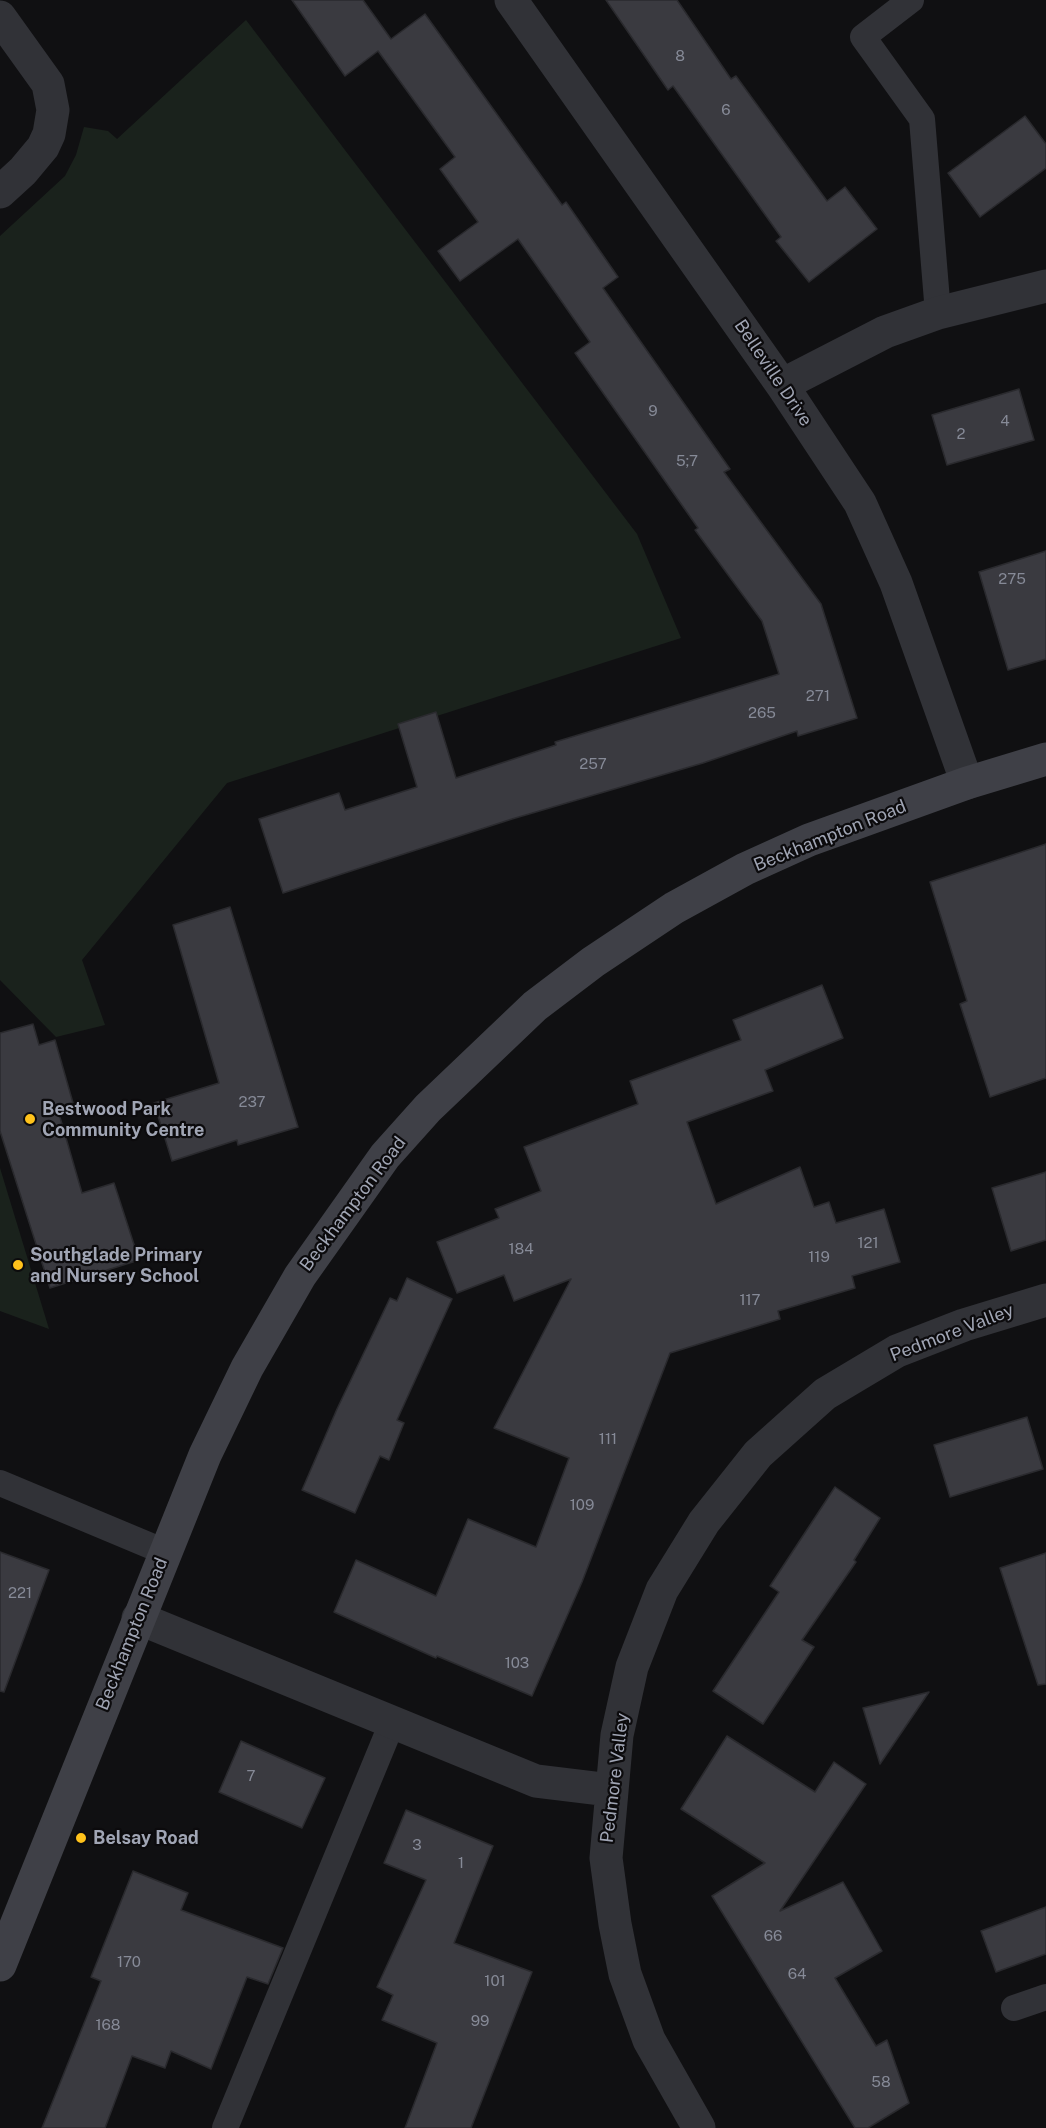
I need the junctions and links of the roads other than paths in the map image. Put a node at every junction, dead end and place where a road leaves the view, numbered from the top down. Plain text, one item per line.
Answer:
1 (510, 0) edge
2 (911, 0) edge
3 (0, 17) edge
4 (0, 192) edge
5 (1046, 286) edge
6 (938, 313) junction
7 (782, 385) junction
8 (1046, 759) edge
9 (967, 783) junction
10 (1046, 1300) edge
11 (0, 1483) edge
12 (165, 1552) junction
13 (138, 1618) junction
14 (392, 1723) junction
15 (610, 1790) junction
16 (1, 1960) edge
17 (1046, 1997) edge
18 (1014, 2008) dead end
19 (225, 2128) edge
20 (699, 2128) edge

1 - 7 street, Belleville Drive
2 - 6 lane
3 - 4 street
5 - 6 street
6 - 7 street
7 - 9 street, Belleville Drive
8 - 9 street, Beckhampton Road
9 - 12 street, Beckhampton Road
10 - 15 street, Pedmore Valley
11 - 12 lane
12 - 13 street, Beckhampton Road
13 - 14 street
13 - 16 street, Beckhampton Road
14 - 15 street
14 - 19 lane
15 - 20 street, Pedmore Valley
17 - 18 lane

